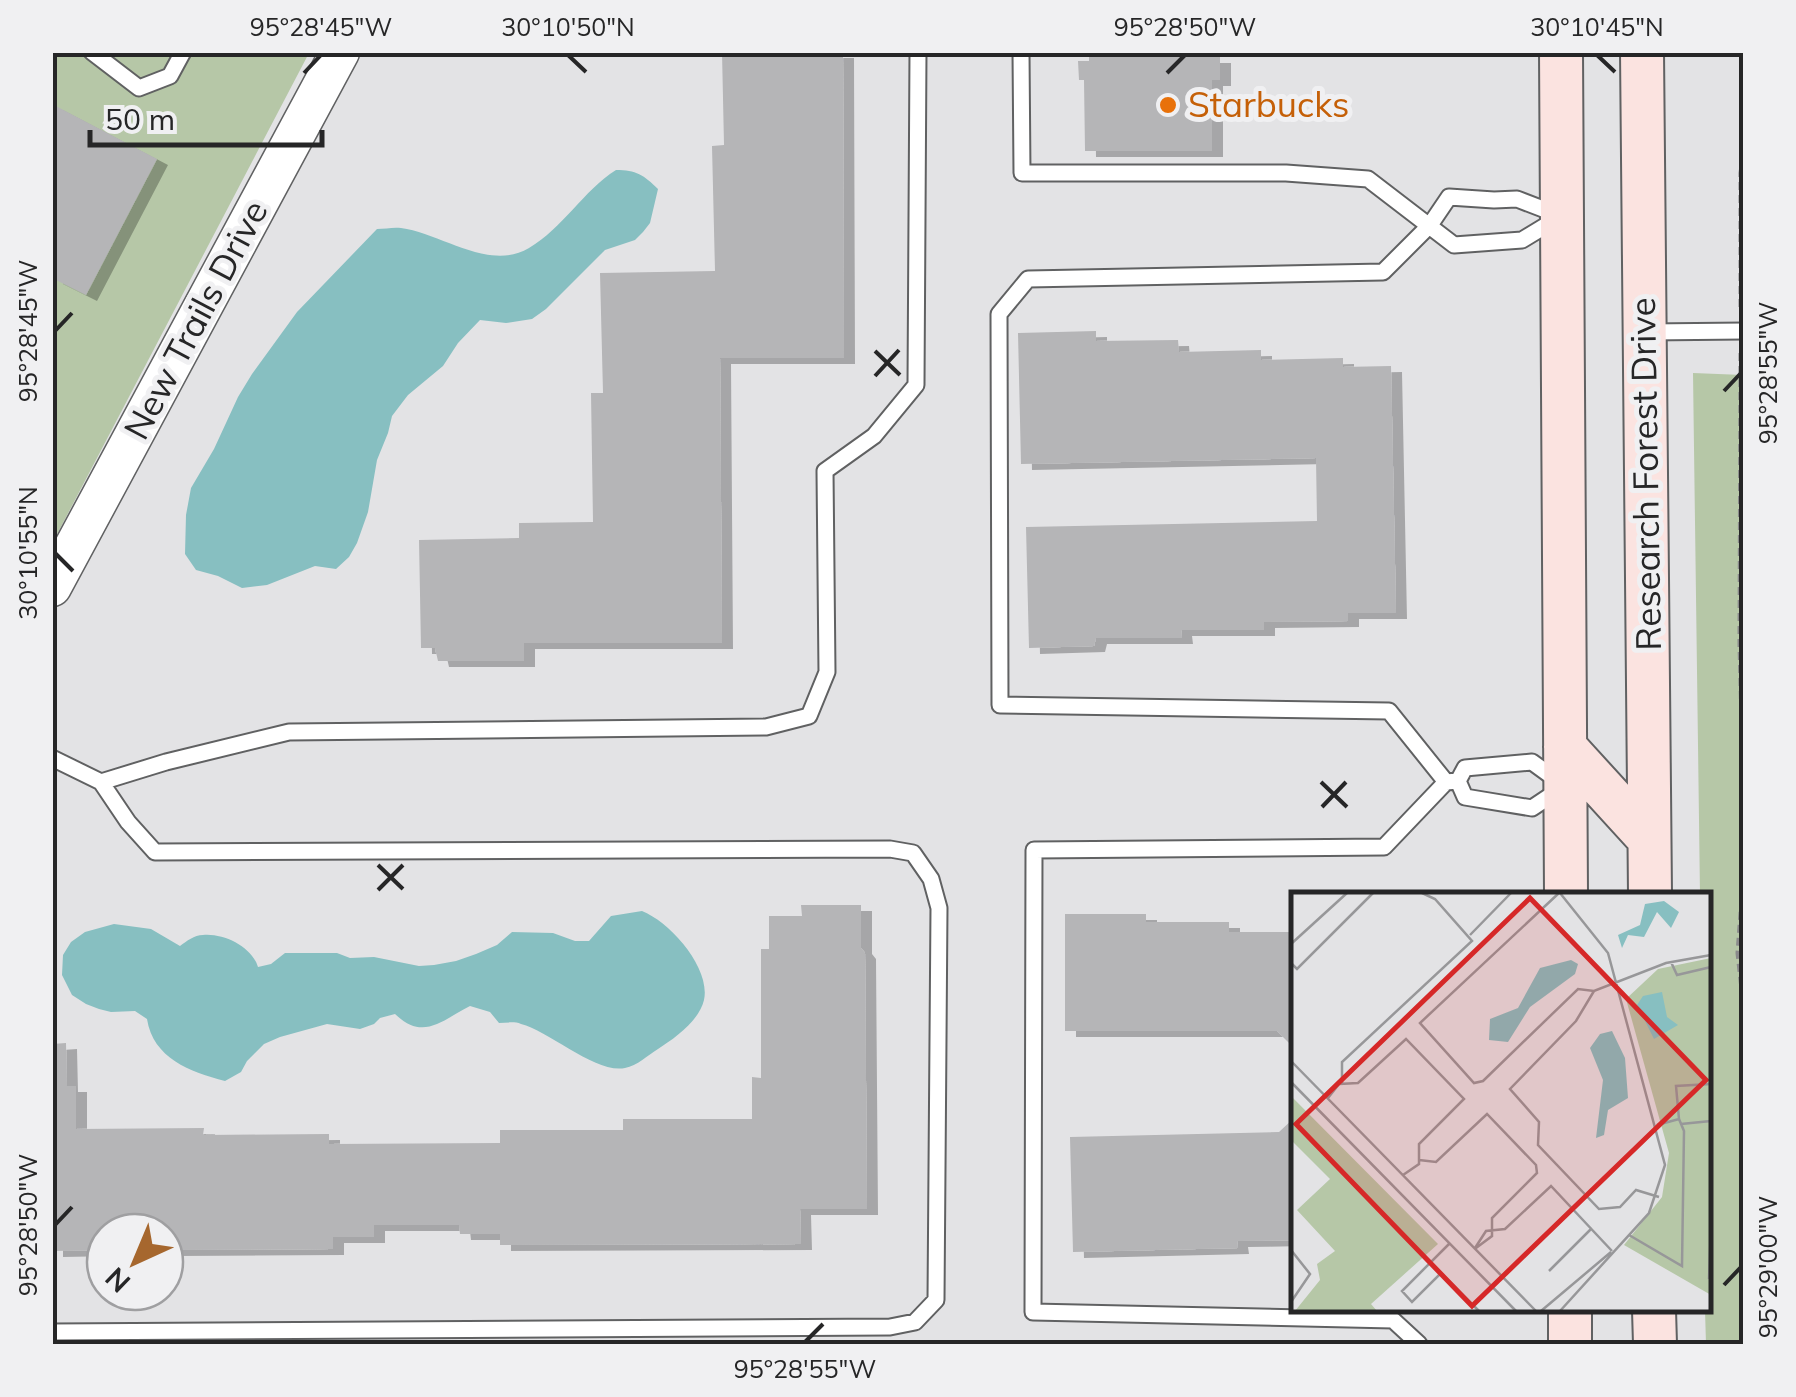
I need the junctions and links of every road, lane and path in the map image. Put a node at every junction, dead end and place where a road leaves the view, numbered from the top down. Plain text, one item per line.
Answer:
1 (92, 52) edge
2 (183, 52) edge
3 (340, 52) edge
4 (918, 52) edge
5 (1021, 52) edge
6 (1561, 52) edge
7 (1642, 52) edge
8 (1744, 150) edge
9 (1561, 216) junction
10 (1430, 225) junction
11 (1644, 332) junction
12 (1742, 332) edge
13 (52, 588) edge
14 (52, 758) edge
15 (1566, 766) junction
16 (101, 782) junction
17 (1452, 782) junction
18 (1744, 803) edge
19 (1650, 839) junction
20 (1744, 873) edge
21 (1566, 892) edge
22 (1650, 892) edge
23 (1744, 1007) edge
24 (1570, 1312) edge
25 (1654, 1312) edge
26 (52, 1332) edge
27 (1419, 1344) edge
28 (1570, 1344) edge
29 (1655, 1344) edge

1 - 2 lane
3 - 13 street, New Trails Drive
4 - 16 lane
5 - 10 lane
6 - 9 main road
7 - 11 main road, Research Forest Drive
8 - 12 path
9 - 10 lane
9 - 10 lane
9 - 15 main road
10 - 17 lane
11 - 12 lane
11 - 19 main road, Research Forest Drive
12 - 18 path
14 - 16 lane
15 - 17 lane
15 - 17 lane
15 - 19 main road
15 - 21 main road
16 - 26 lane
17 - 27 lane
19 - 22 main road, Research Forest Drive
20 - 23 path
24 - 28 main road
25 - 29 main road

